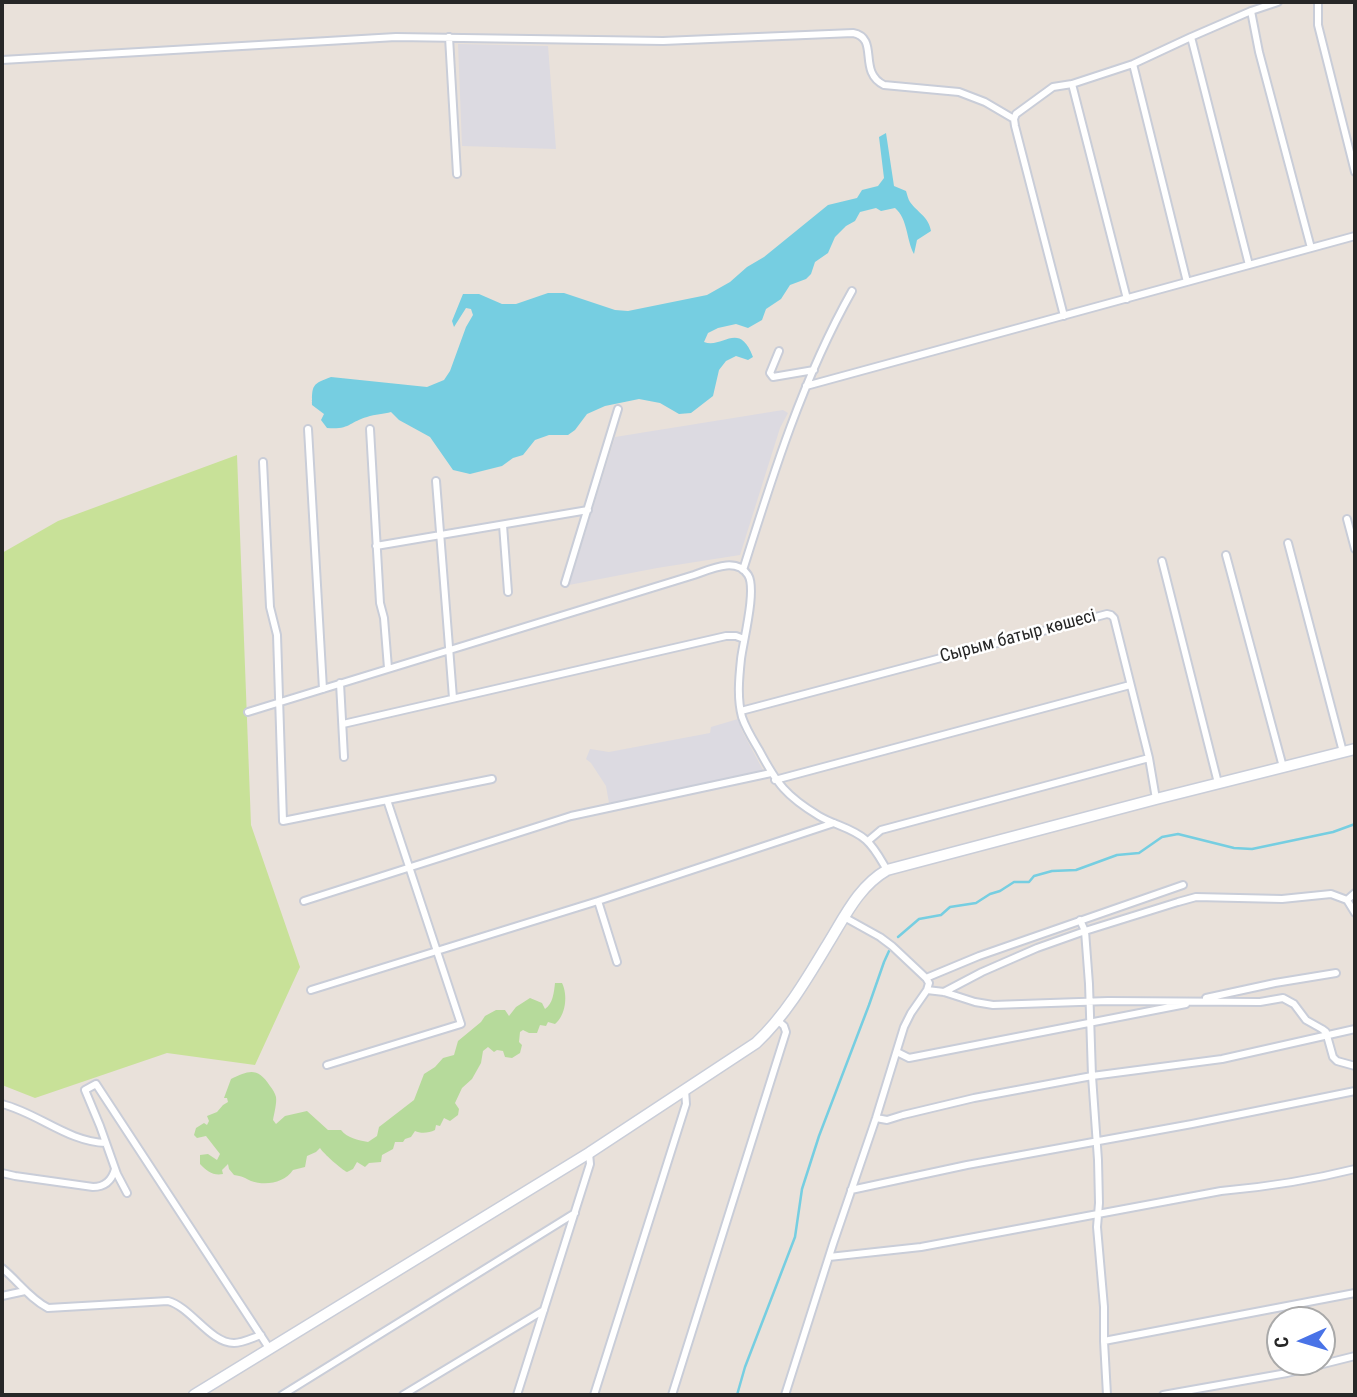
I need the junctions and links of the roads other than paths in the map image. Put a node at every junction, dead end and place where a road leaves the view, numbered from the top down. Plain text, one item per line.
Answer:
1 (1278, 2) edge
2 (1318, 2) edge
3 (1251, 11) junction
4 (449, 37) junction
5 (1191, 37) junction
6 (2, 60) edge
7 (1133, 64) junction
8 (1072, 84) junction
9 (1014, 120) junction
10 (1355, 172) edge
11 (457, 174) dead end
12 (1355, 236) edge
13 (1311, 248) junction
14 (1249, 265) junction
15 (1187, 282) junction
16 (852, 291) dead end
17 (1127, 299) junction
18 (1064, 316) junction
19 (779, 351) dead end
20 (814, 370) junction
21 (806, 386) junction
22 (618, 410) dead end
23 (309, 429) dead end
24 (370, 429) dead end
25 (263, 462) dead end
26 (436, 481) dead end
27 (588, 510) junction
28 (1347, 519) dead end
29 (503, 525) junction
30 (441, 535) junction
31 (1288, 543) dead end
32 (376, 546) junction
33 (1355, 549) edge
34 (1226, 555) dead end
35 (1162, 561) dead end
36 (743, 570) junction
37 (565, 583) dead end
38 (508, 592) dead end
39 (744, 639) junction
40 (450, 649) junction
41 (388, 668) junction
42 (340, 683) junction
43 (1130, 685) junction
44 (323, 689) junction
45 (453, 698) junction
46 (279, 702) junction
47 (741, 711) junction
48 (248, 712) dead end
49 (343, 724) junction
50 (1355, 749) edge
51 (1343, 752) junction
52 (344, 757) dead end
53 (1149, 758) junction
54 (1283, 767) junction
55 (771, 773) junction
56 (492, 779) dead end
57 (775, 780) junction
58 (1218, 783) junction
59 (1156, 799) junction
60 (387, 800) junction
61 (834, 823) junction
62 (868, 841) junction
63 (409, 866) junction
64 (887, 870) junction
65 (1182, 885) dead end
66 (1355, 893) edge
67 (1347, 900) junction
68 (304, 901) dead end
69 (598, 901) junction
70 (1355, 913) edge
71 (844, 917) junction
72 (1080, 920) junction
73 (1085, 931) junction
74 (438, 952) junction
75 (617, 962) dead end
76 (1336, 973) dead end
77 (926, 978) junction
78 (311, 990) dead end
79 (927, 990) junction
80 (944, 992) junction
81 (1089, 1001) junction
82 (1194, 1001) junction
83 (777, 1020) junction
84 (1089, 1022) junction
85 (1355, 1029) edge
86 (1327, 1035) junction
87 (897, 1052) junction
88 (327, 1065) dead end
89 (1355, 1066) edge
90 (1092, 1076) junction
91 (685, 1090) junction
92 (1355, 1091) edge
93 (2, 1104) edge
94 (876, 1118) junction
95 (1096, 1141) junction
96 (106, 1143) junction
97 (589, 1153) junction
98 (115, 1168) junction
99 (1355, 1169) edge
100 (2, 1173) edge
101 (851, 1190) junction
102 (127, 1193) dead end
103 (575, 1213) junction
104 (1097, 1214) junction
105 (829, 1257) junction
106 (2, 1268) edge
107 (25, 1291) junction
108 (1355, 1293) edge
109 (2, 1296) edge
110 (544, 1310) junction
111 (261, 1335) junction
112 (1104, 1341) junction
113 (269, 1348) junction
114 (1355, 1356) edge
115 (194, 1395) edge
116 (282, 1395) edge
117 (403, 1395) edge
118 (517, 1395) edge
119 (594, 1395) edge
120 (672, 1395) edge
121 (785, 1395) edge
122 (1107, 1395) edge
123 (1163, 1395) edge

1 - 3 street
2 - 10 street
3 - 5 street
3 - 13 street
4 - 6 street
4 - 9 street
4 - 11 street
5 - 7 street
5 - 14 street
7 - 8 street
7 - 15 street
8 - 9 street
8 - 17 street
9 - 18 street
12 - 13 street
13 - 14 street
14 - 15 street
15 - 17 street
16 - 20 street
17 - 18 street
18 - 21 street
19 - 20 street
20 - 21 street
21 - 36 street
22 - 27 street
23 - 44 street
24 - 32 street
25 - 46 street
26 - 30 street
27 - 29 street
27 - 37 street
28 - 33 street
29 - 30 street
29 - 38 street
30 - 32 street
30 - 40 street
31 - 51 street
32 - 41 street
34 - 54 street
35 - 58 street
36 - 39 street
36 - 40 street
39 - 45 street
39 - 47 street
40 - 41 street
40 - 45 street
41 - 42 street
42 - 44 street
42 - 49 street
43 - 47 street, Сырым батыр көшесі
43 - 53 street, Сырым батыр көшесі
43 - 57 street
44 - 46 street
45 - 49 street
46 - 48 street
46 - 60 street
47 - 55 street
49 - 52 street
50 - 51 main road
51 - 54 main road
53 - 59 street, Сырым батыр көшесі
53 - 62 street
54 - 58 main road
55 - 57 street
55 - 63 street
56 - 60 street
57 - 61 street
58 - 59 main road
59 - 64 main road
60 - 63 street
61 - 62 street
61 - 69 street
62 - 64 street
63 - 68 street
63 - 74 street
64 - 71 main road
65 - 72 street
66 - 67 street
67 - 70 street
67 - 73 street
69 - 74 street
69 - 75 street
71 - 77 street
71 - 83 main road
72 - 73 street
72 - 77 street
73 - 80 street
73 - 81 street
74 - 78 street
74 - 88 street
76 - 82 street
77 - 79 street
79 - 80 street
79 - 87 street
80 - 81 street
81 - 82 street
81 - 84 street
82 - 84 street
82 - 86 street
83 - 91 main road
83 - 120 street
84 - 87 street
84 - 90 street
85 - 86 street
86 - 89 street
86 - 90 street
87 - 94 street
90 - 94 street
90 - 95 street
91 - 97 main road
91 - 119 street
92 - 95 street
93 - 96 street
94 - 101 street
95 - 101 street
95 - 104 street
96 - 98 street
96 - 111 street
97 - 103 street
97 - 113 main road
98 - 100 street
98 - 102 street
99 - 104 street
101 - 105 street
103 - 110 street
103 - 116 street
104 - 105 street
104 - 112 street
105 - 121 street
106 - 107 street
107 - 109 street
107 - 111 street
108 - 112 street
110 - 117 street
110 - 118 street
111 - 113 street
112 - 122 street
113 - 115 main road
114 - 123 street

